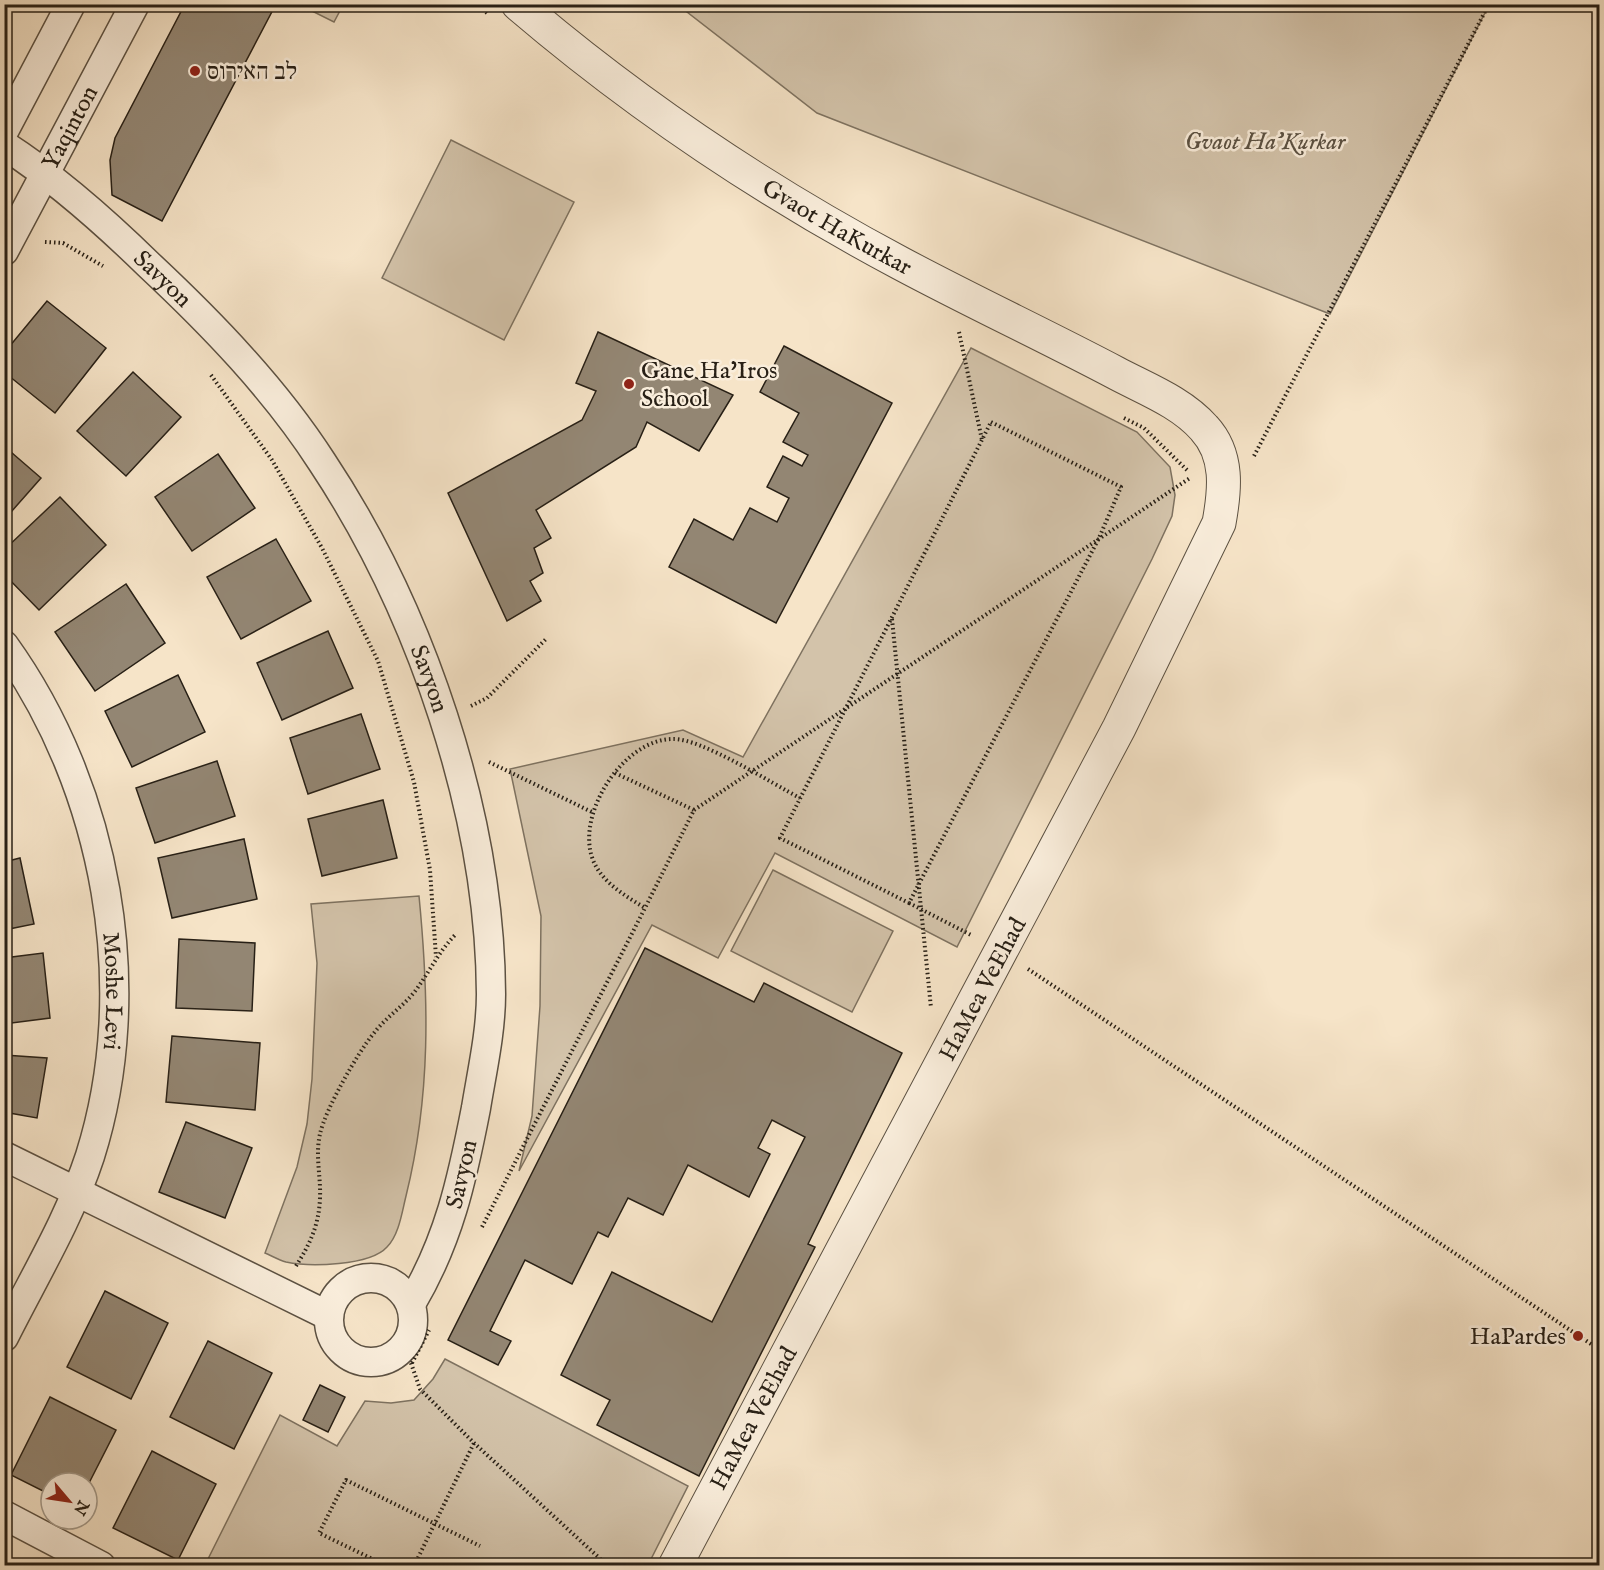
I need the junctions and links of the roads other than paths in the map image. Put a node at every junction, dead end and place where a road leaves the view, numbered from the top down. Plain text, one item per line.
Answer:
1 (71, 4) edge
2 (135, 4) edge
3 (518, 4) edge
4 (4, 131) edge
5 (4, 145) edge
6 (47, 172) junction
7 (4, 251) edge
8 (1183, 409) joint
9 (4, 645) edge
10 (4, 1156) edge
11 (76, 1192) junction
12 (411, 1304) junction
13 (329, 1316) junction
14 (4, 1336) edge
15 (4, 1515) edge
16 (100, 1566) edge
17 (675, 1566) edge

1 - 4 street
2 - 6 street, Yaqinton
3 - 8 street, Gvaot HaKurkar
5 - 6 street, Savyon
6 - 7 street, Yaqinton
6 - 12 street, Savyon
8 - 17 street, HaMea VeEhad
9 - 11 street, Moshe Levi
10 - 11 street
11 - 13 street
11 - 14 street, Moshe Levi
12 - 13 street
12 - 13 street
15 - 16 street

